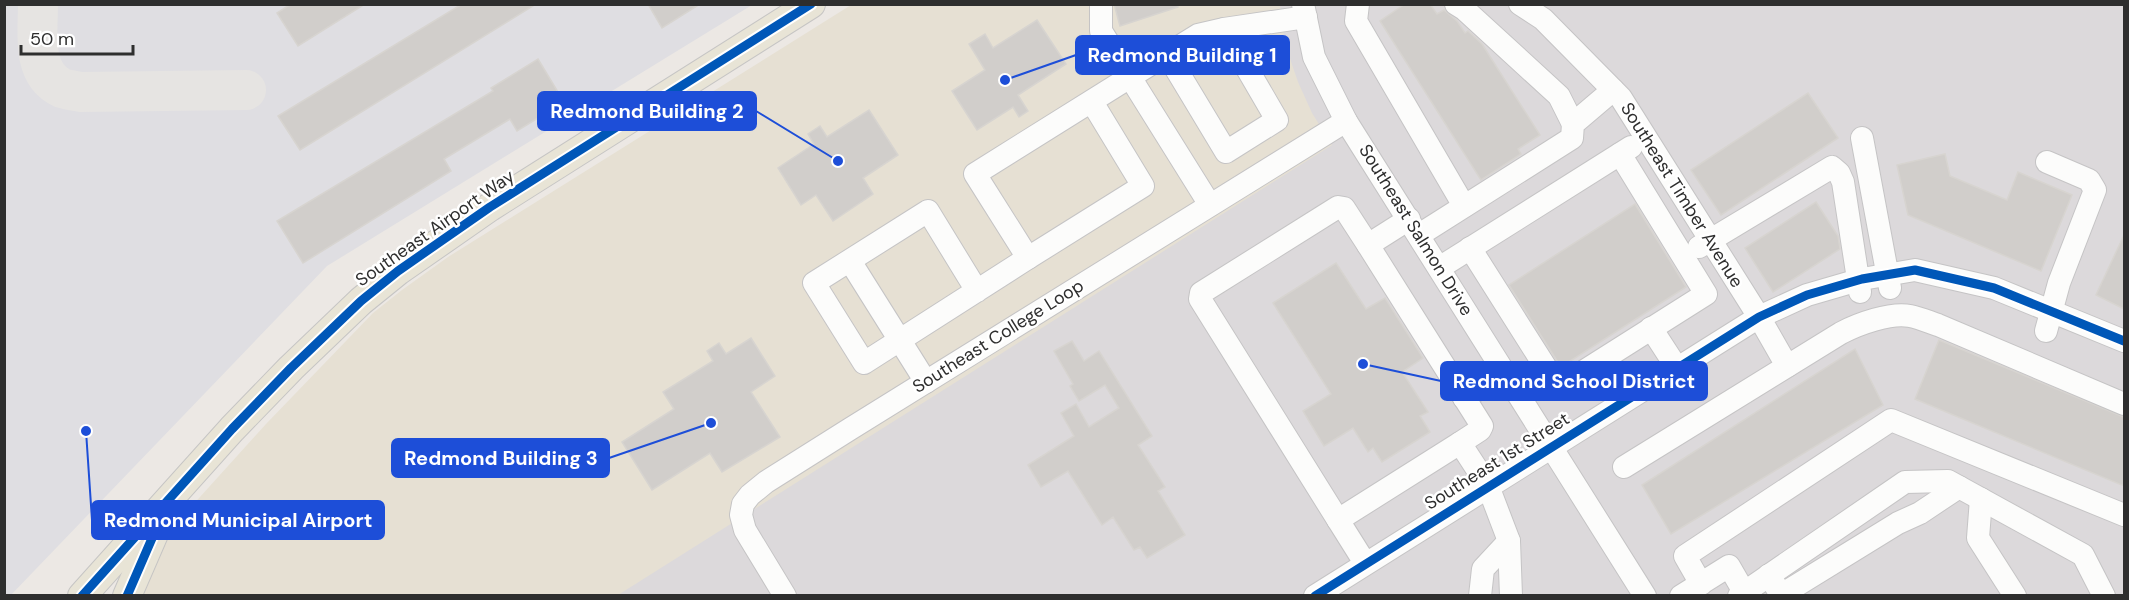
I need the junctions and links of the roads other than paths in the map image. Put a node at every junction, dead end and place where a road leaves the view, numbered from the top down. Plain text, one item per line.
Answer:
1 (811, 4) edge
2 (1101, 4) edge
3 (1358, 4) edge
4 (1455, 4) edge
5 (1520, 4) edge
6 (1304, 11) edge
7 (1548, 12) edge
8 (1224, 29) junction
9 (1167, 54) junction
10 (1130, 77) junction
11 (1613, 90) junction
12 (1092, 102) junction
13 (1346, 121) junction
14 (1573, 124) junction
15 (1646, 138) junction
16 (1862, 138) dead end
17 (1620, 154) junction
18 (2047, 162) dead end
19 (1210, 205) junction
20 (1464, 206) junction
21 (1414, 227) junction
22 (1368, 245) junction
23 (1699, 247) dead end
24 (1470, 248) junction
25 (1028, 258) junction
26 (850, 261) junction
27 (1439, 268) junction
28 (1890, 288) dead end
29 (977, 291) junction
30 (1860, 292) dead end
31 (1759, 317) junction
32 (1651, 328) junction
33 (2046, 331) dead end
34 (900, 340) junction
35 (2124, 341) edge
36 (1787, 366) junction
37 (1677, 368) junction
38 (1506, 372) junction
39 (926, 382) junction
40 (1464, 398) junction
41 (2124, 404) edge
42 (1460, 442) junction
43 (1552, 446) junction
44 (1624, 467) dead end
45 (1488, 486) junction
46 (1959, 487) junction
47 (1981, 500) junction
48 (167, 502) junction
49 (2124, 515) edge
50 (1338, 520) junction
51 (1509, 541) junction
52 (1365, 563) junction
53 (1769, 575) junction
54 (1701, 584) junction
55 (1741, 594) edge
56 (82, 596) edge
57 (127, 596) edge
58 (785, 596) edge
59 (1315, 596) edge
60 (1480, 596) edge
61 (1511, 596) edge
62 (1645, 596) edge
63 (1681, 596) edge
64 (2015, 596) edge
65 (2104, 596) edge

1 - 48 main road, Southeast Airport Way
2 - 10 street
3 - 20 street
4 - 14 street
5 - 7 street, Southeast Timber Avenue
6 - 8 street
6 - 13 street, Southeast Salmon Drive
7 - 11 street, Southeast Timber Avenue
8 - 9 street
8 - 9 street
9 - 10 street
10 - 12 street
10 - 19 street
11 - 14 street
11 - 15 street, Southeast Timber Avenue
12 - 25 street
12 - 25 street
13 - 19 street, Southeast College Loop
13 - 21 street, Southeast Salmon Drive
14 - 20 street
15 - 17 street
15 - 31 street, Southeast Timber Avenue
16 - 28 street
17 - 24 street
17 - 32 street
18 - 33 street
19 - 39 street, Southeast College Loop
20 - 21 street
21 - 22 street
21 - 27 street, Southeast Salmon Drive
22 - 40 street
22 - 50 street
23 - 30 street
24 - 27 street
24 - 32 street
25 - 29 street
26 - 29 street
26 - 34 street
26 - 34 street
27 - 38 street, Southeast Salmon Drive
29 - 34 street
31 - 35 street, Southeast 1st Street
31 - 36 street, Southeast Timber Avenue
31 - 37 street, Southeast 1st Street
32 - 37 street
34 - 39 street
36 - 41 street
36 - 44 street
37 - 43 street, Southeast 1st Street
38 - 40 street
38 - 43 street, Southeast Salmon Drive
39 - 58 street, Southeast College Loop
40 - 42 street
42 - 45 street
42 - 50 street
43 - 45 street, Southeast 1st Street
43 - 62 street, Southeast Salmon Drive
45 - 51 street
45 - 52 street, Southeast 1st Street
46 - 47 street
46 - 53 street
46 - 53 street
47 - 64 street
47 - 65 street
48 - 56 main road, Southeast Airport Way
48 - 57 main road
49 - 54 street
50 - 52 street
51 - 60 street
51 - 61 street
52 - 59 street, Southeast 1st Street
53 - 55 street
54 - 55 street
54 - 63 street

